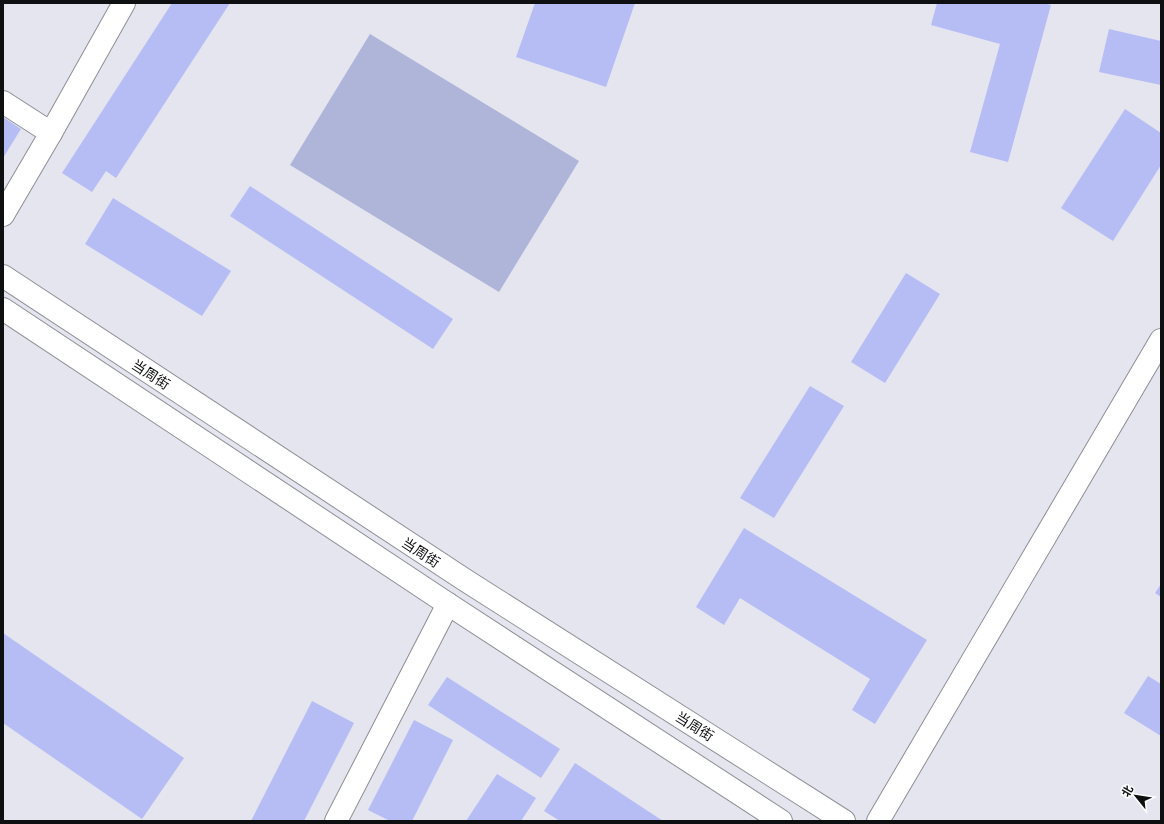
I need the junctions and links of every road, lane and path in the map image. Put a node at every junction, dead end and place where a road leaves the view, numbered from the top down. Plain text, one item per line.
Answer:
1 (124, 3) edge
2 (3, 102) edge
3 (51, 133) junction
4 (3, 215) edge
5 (3, 276) edge
6 (3, 310) edge
7 (1161, 340) edge
8 (448, 604) junction
9 (336, 821) edge
10 (781, 821) edge
11 (844, 821) edge
12 (878, 821) edge

1 - 3 main road
2 - 3 main road
3 - 4 main road
5 - 11 main road, 当周街
6 - 8 main road, 当周街
7 - 12 main road
8 - 9 main road
8 - 10 main road, 当周街

